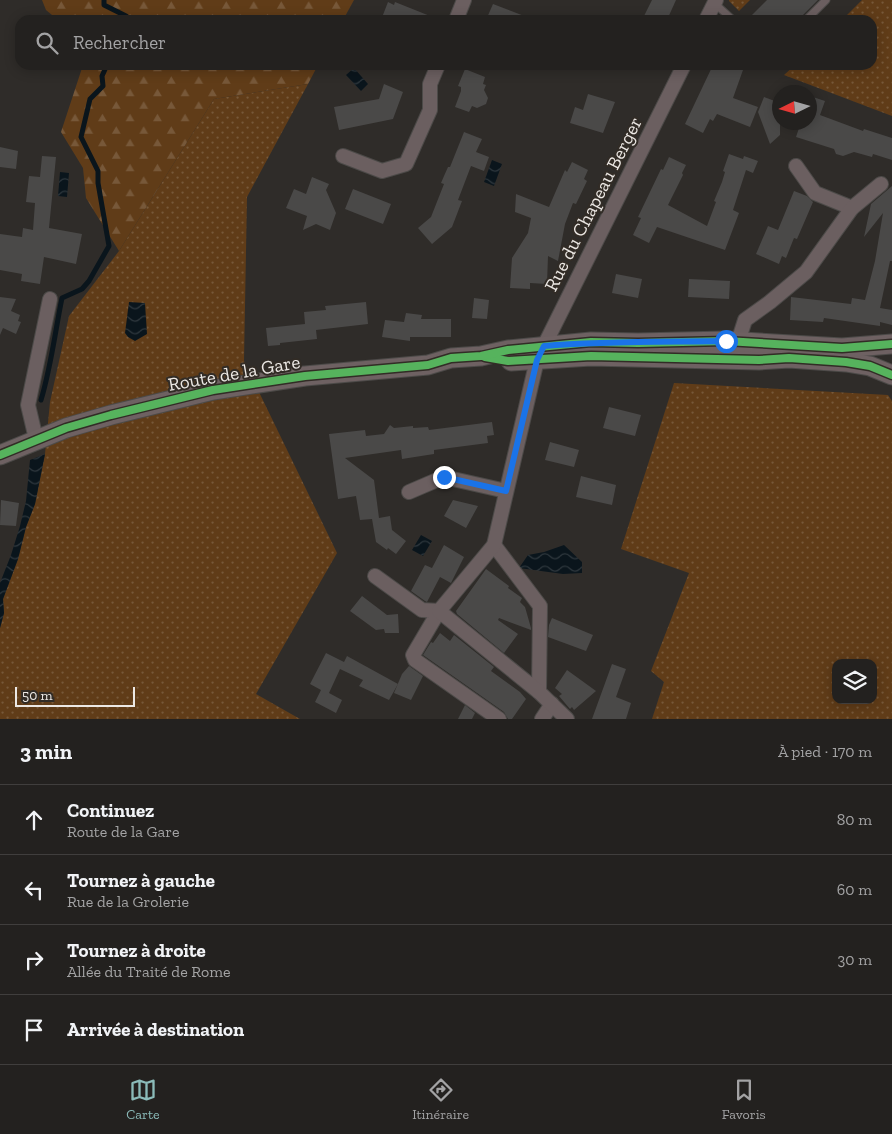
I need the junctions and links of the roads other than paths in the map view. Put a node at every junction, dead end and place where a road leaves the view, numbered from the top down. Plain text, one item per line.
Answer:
1 (464, 0) edge
2 (826, 0) edge
3 (715, 2) edge
4 (458, 15) edge
5 (708, 15) edge
6 (728, 15) edge
7 (811, 15) edge
8 (436, 70) edge
9 (682, 70) edge
10 (343, 156) dead end
11 (796, 166) dead end
12 (881, 184) dead end
13 (852, 208) junction
14 (50, 299) dead end
15 (738, 342) junction
16 (892, 344) edge
17 (540, 353) junction
18 (892, 375) edge
19 (36, 439) junction
20 (0, 455) edge
21 (506, 491) junction
22 (409, 492) dead end
23 (494, 545) junction
24 (375, 576) dead end
25 (439, 611) junction
26 (539, 692) junction
27 (552, 704) junction
28 (499, 719) edge
29 (542, 719) edge
30 (567, 719) edge

1 - 4 street
2 - 7 lane
3 - 5 street
3 - 6 lane
8 - 10 street
9 - 17 street, Rue du Chapeau Berger
11 - 13 street
12 - 13 street
13 - 15 street
14 - 19 street
15 - 16 street, Route de la Gare
15 - 17 street, Route de la Gare
17 - 18 street, Route de la Gare
17 - 19 street, Route de la Gare
17 - 21 street, Rue du Chapeau Berger
19 - 20 street, Route de la Gare
21 - 22 street
21 - 23 street, Rue du Chapeau Berger
23 - 25 street
23 - 26 street
24 - 25 street
25 - 26 street
25 - 28 street
26 - 27 street
27 - 29 street
27 - 30 street

